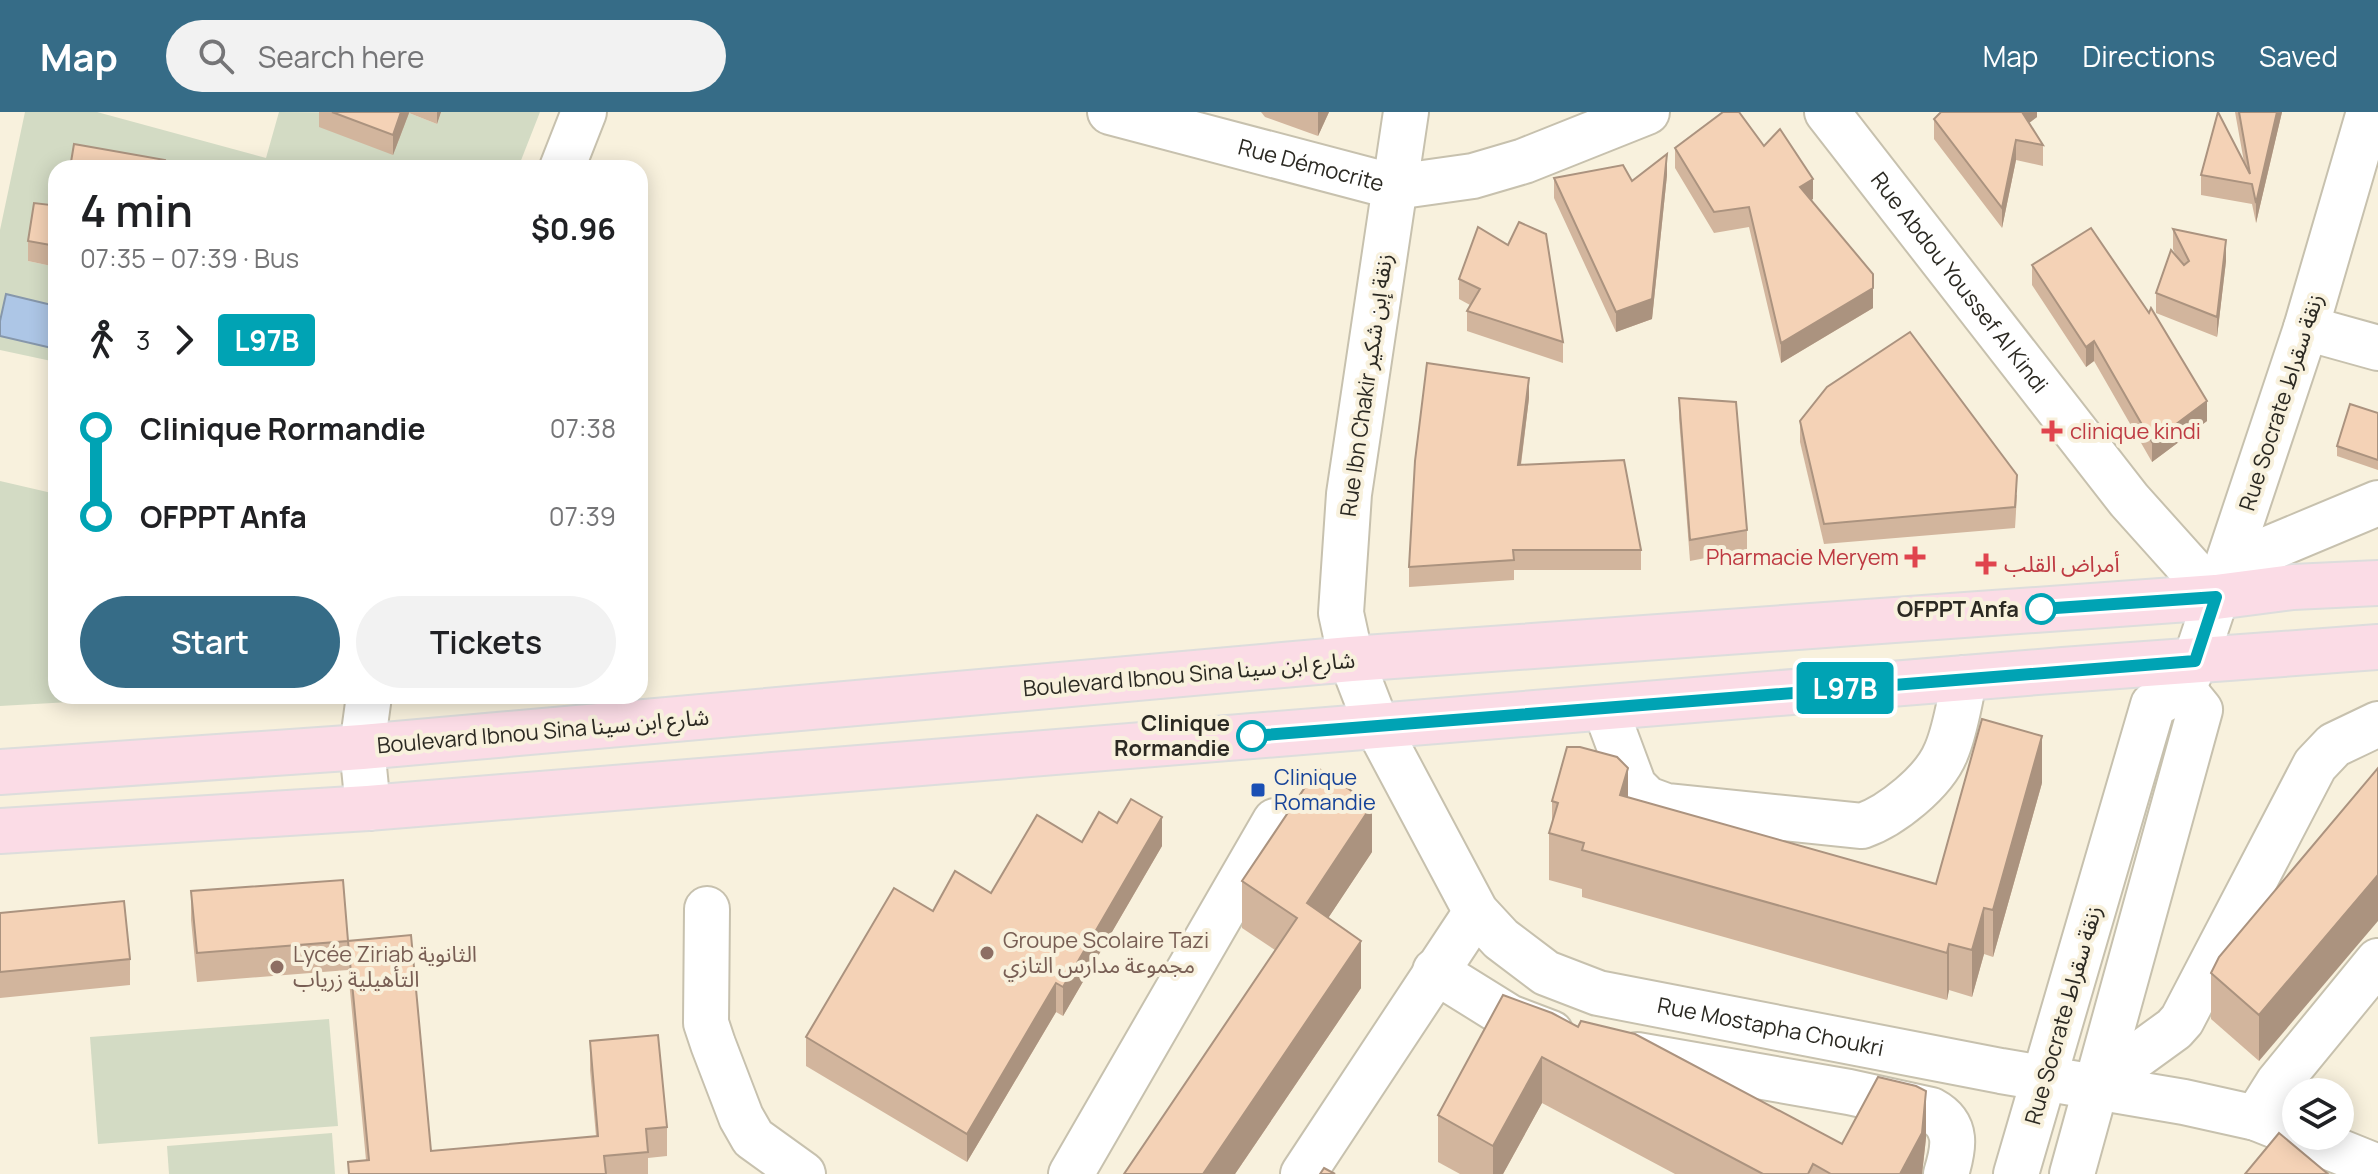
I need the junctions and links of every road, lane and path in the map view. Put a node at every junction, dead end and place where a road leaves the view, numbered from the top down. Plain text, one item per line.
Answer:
1 (584, 112) edge
2 (1110, 112) edge
3 (1406, 112) edge
4 (1647, 112) edge
5 (1827, 112) edge
6 (2369, 112) edge
7 (565, 160) edge
8 (1395, 187) junction
9 (2306, 328) junction
10 (2378, 348) edge
11 (2378, 503) edge
12 (2222, 581) junction
13 (2378, 583) edge
14 (2378, 647) edge
15 (1351, 659) junction
16 (2189, 675) junction
17 (1965, 678) junction
18 (368, 704) edge
19 (1605, 708) junction
20 (2378, 724) edge
21 (1377, 726) junction
22 (362, 747) junction
23 (0, 772) edge
24 (368, 808) junction
25 (1275, 821) dead end
26 (0, 831) edge
27 (707, 909) dead end
28 (1476, 912) junction
29 (2378, 961) edge
30 (1435, 971) junction
31 (2044, 1079) junction
32 (2094, 1087) junction
33 (2256, 1118) junction
34 (2282, 1129) edge
35 (2336, 1150) edge
36 (2378, 1167) edge
37 (1309, 1172) edge
38 (803, 1174) edge
39 (1071, 1174) edge
40 (1946, 1174) edge
41 (2016, 1174) edge
42 (2072, 1174) edge

1 - 7 street
2 - 8 street, Rue Démocrite
3 - 8 street, Rue Ibn Chakir زنقة إبن شكير
4 - 8 street, Rue Démocrite
5 - 12 street, Rue Abdou Youssef Al Kindi
6 - 9 street, Rue Socrate زنقة سقراط
8 - 15 street, Rue Ibn Chakir زنقة إبن شكير
9 - 10 street
9 - 12 street, Rue Socrate زنقة سقراط
11 - 12 street
12 - 13 main road, Boulevard Ibnou Sina شارع ابن سينا
12 - 15 main road, Boulevard Ibnou Sina شارع ابن سينا
12 - 16 street, Rue Socrate زنقة سقراط
14 - 16 main road
15 - 21 street, Rue Ibn Chakir زنقة إبن شكير
15 - 22 main road, Boulevard Ibnou Sina شارع ابن سينا
16 - 17 main road
16 - 31 street, Rue Socrate زنقة سقراط
16 - 32 street
17 - 19 main road
17 - 19 street
18 - 22 street
19 - 21 main road
20 - 32 street
21 - 24 main road
21 - 28 street, Rue Mostapha Choukri
22 - 23 main road, Boulevard Ibnou Sina شارع ابن سينا
22 - 24 street
24 - 26 main road
25 - 39 street
27 - 38 street
28 - 30 street
28 - 31 street, Rue Mostapha Choukri
29 - 33 street
30 - 37 street
30 - 40 street
31 - 32 street, Rue Mostapha Choukri
31 - 41 street, Rue Socrate زنقة سقراط
32 - 33 street, Rue Mostapha Choukri
32 - 42 street
33 - 34 street, Rue Mostapha Choukri
35 - 36 street, Rue Mostapha Choukri

